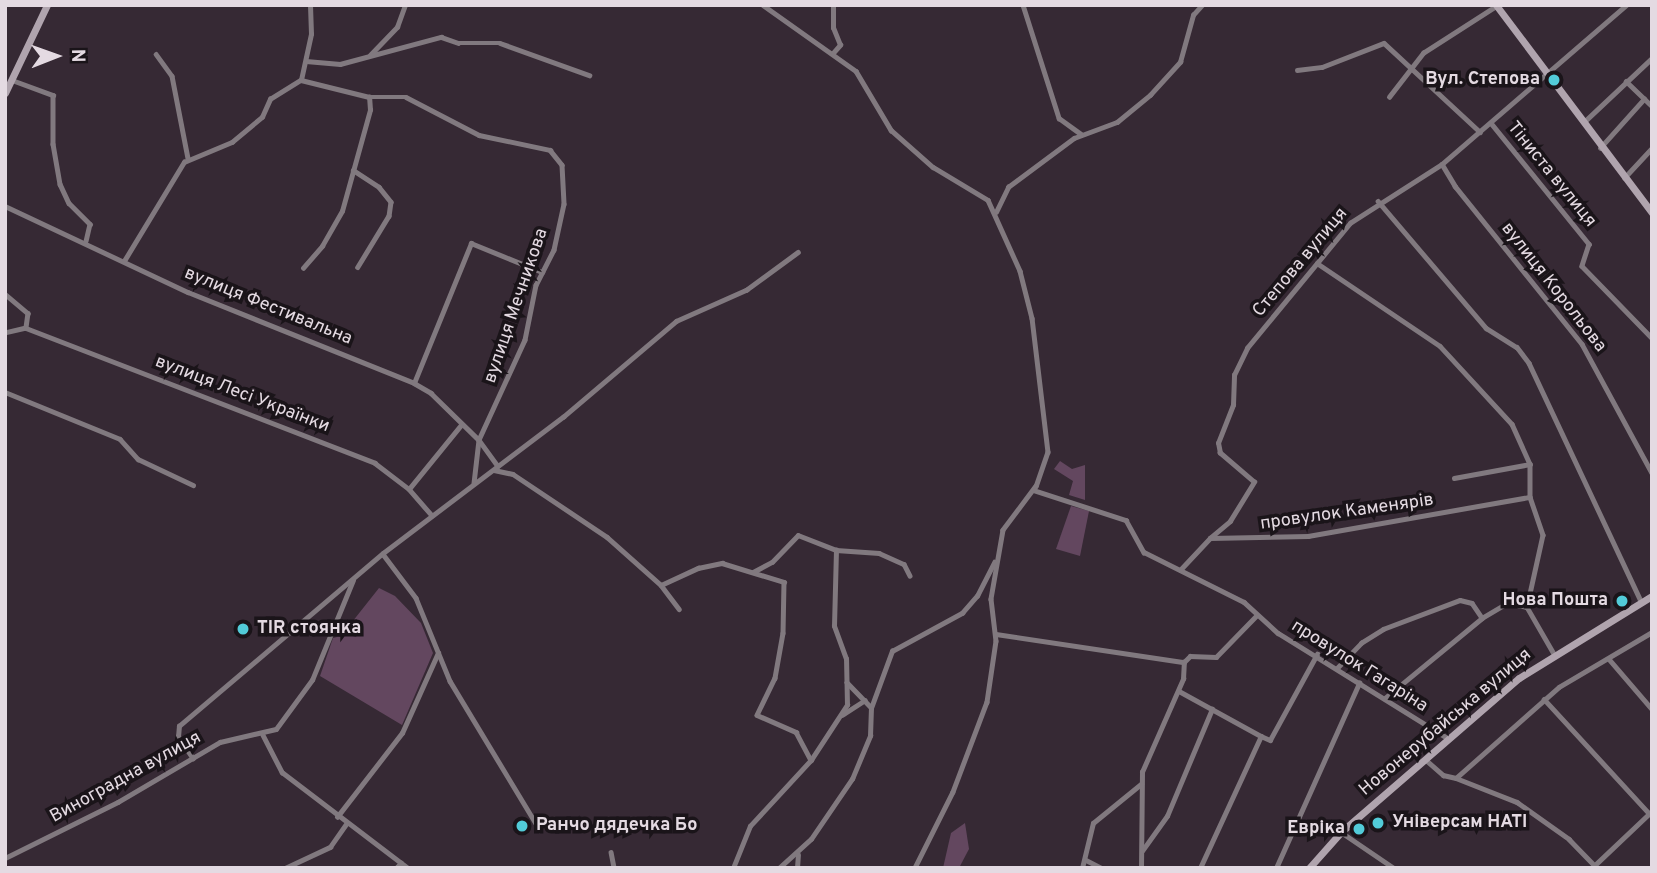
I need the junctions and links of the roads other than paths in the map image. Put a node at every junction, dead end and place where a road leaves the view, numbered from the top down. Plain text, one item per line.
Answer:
1 (47, 5) edge
2 (310, 5) edge
3 (405, 5) edge
4 (437, 5) edge
5 (450, 5) edge
6 (763, 5) edge
7 (833, 5) edge
8 (1023, 5) edge
9 (1202, 5) edge
10 (1496, 5) edge
11 (1626, 5) edge
12 (833, 52) junction
13 (156, 54) dead end
14 (369, 55) junction
15 (1652, 58) edge
16 (306, 61) junction
17 (1411, 65) junction
18 (1297, 71) dead end
19 (1545, 74) junction
20 (589, 75) dead end
21 (12, 80) junction
22 (301, 80) junction
23 (1626, 81) junction
24 (5, 93) edge
25 (369, 97) junction
26 (1389, 97) dead end
27 (1644, 99) junction
28 (1652, 106) edge
29 (1491, 122) junction
30 (1582, 123) junction
31 (1480, 132) junction
32 (1082, 134) junction
33 (1600, 148) junction
34 (1652, 148) edge
35 (188, 158) junction
36 (1442, 164) junction
37 (353, 170) junction
38 (1624, 178) junction
39 (988, 200) junction
40 (999, 200) junction
41 (1378, 201) junction
42 (5, 206) edge
43 (1652, 213) edge
44 (996, 216) junction
45 (86, 241) junction
46 (798, 252) dead end
47 (124, 261) junction
48 (1317, 263) junction
49 (358, 267) dead end
50 (303, 268) dead end
51 (542, 272) junction
52 (5, 294) edge
53 (26, 328) junction
54 (5, 333) edge
55 (1652, 338) edge
56 (414, 383) junction
57 (5, 392) edge
58 (461, 425) junction
59 (479, 440) junction
60 (1530, 464) junction
61 (496, 468) junction
62 (1652, 473) edge
63 (1454, 478) dead end
64 (474, 482) junction
65 (193, 485) dead end
66 (409, 489) junction
67 (1033, 490) junction
68 (1530, 497) junction
69 (432, 515) junction
70 (1210, 538) junction
71 (836, 550) junction
72 (383, 553) junction
73 (997, 559) junction
74 (1180, 569) junction
75 (752, 572) junction
76 (910, 576) dead end
77 (355, 578) junction
78 (661, 585) junction
79 (1652, 596) edge
80 (1642, 603) junction
81 (1527, 607) junction
82 (679, 609) dead end
83 (1256, 616) junction
84 (1482, 618) junction
85 (1652, 632) edge
86 (996, 634) junction
87 (438, 653) junction
88 (1317, 654) junction
89 (1554, 654) junction
90 (1609, 659) junction
91 (1184, 662) junction
92 (1337, 668) junction
93 (1359, 682) junction
94 (846, 683) junction
95 (1179, 691) junction
96 (1385, 698) junction
97 (864, 699) junction
98 (1544, 699) junction
99 (872, 708) junction
100 (1212, 709) junction
101 (1652, 709) edge
102 (838, 719) junction
103 (263, 735) junction
104 (1261, 736) junction
105 (1449, 740) junction
106 (193, 759) junction
107 (811, 760) junction
108 (1426, 760) junction
109 (1454, 778) junction
110 (1141, 783) junction
111 (1650, 812) edge
112 (337, 817) junction
113 (346, 824) junction
114 (540, 830) dead end
115 (1341, 832) junction
116 (611, 852) dead end
117 (1142, 852) junction
118 (798, 854) junction
119 (5, 858) edge
120 (1086, 860) junction
121 (401, 863) junction
122 (1596, 867) edge
123 (285, 868) edge
124 (396, 868) edge
125 (408, 868) edge
126 (614, 868) edge
127 (733, 868) edge
128 (779, 868) edge
129 (797, 868) edge
130 (915, 868) edge
131 (1082, 868) edge
132 (1102, 868) edge
133 (1141, 868) edge
134 (1200, 868) edge
135 (1276, 868) edge
136 (1309, 868) edge
137 (1394, 868) edge

1 - 21 street
2 - 16 street
3 - 14 street
4 - 5 street
6 - 12 street
7 - 12 street
8 - 32 street
9 - 32 street
10 - 17 street
10 - 19 street
11 - 19 street, Степова вулиця
12 - 39 street
13 - 35 street
14 - 16 street
14 - 20 street
15 - 23 street
16 - 22 street
17 - 18 street
17 - 26 street
17 - 31 street
19 - 29 street, Степова вулиця
19 - 30 street
21 - 24 street
21 - 45 street
22 - 25 street, вулиця Мечникова
22 - 35 street
23 - 27 street
23 - 30 street
25 - 37 street
25 - 51 street, вулиця Мечникова
27 - 28 street
27 - 33 street
29 - 31 street, Степова вулиця
29 - 55 street, Тіниста вулиця
30 - 33 street
31 - 36 street, Степова вулиця
32 - 40 street
33 - 38 street
34 - 38 street
35 - 47 street
36 - 41 street, Степова вулиця
36 - 62 street, вулиця Корольова
37 - 49 street
37 - 50 street
38 - 43 street
39 - 40 street
39 - 44 street
40 - 44 street
41 - 48 street, Степова вулиця
41 - 80 street
42 - 45 street, вулиця Фестивальна
44 - 67 street
45 - 47 street, вулиця Фестивальна
46 - 61 street
47 - 56 street, вулиця Фестивальна
48 - 60 street
48 - 70 street, Степова вулиця
51 - 56 street
51 - 59 street, вулиця Мечникова
52 - 53 street
53 - 54 street
53 - 66 street, вулиця Лесі Українки
56 - 58 street, вулиця Фестивальна
57 - 65 street
58 - 59 street, вулиця Фестивальна
58 - 66 street
59 - 61 street, вулиця Фестивальна
59 - 64 street, вулиця Мечникова
60 - 63 street
60 - 68 street
61 - 64 street
61 - 78 street
64 - 69 street
66 - 69 street, вулиця Лесі Українки
67 - 73 street
67 - 74 street, провулок Гагаріна
68 - 70 street, провулок Каменярів
68 - 81 street
69 - 72 street
70 - 74 street
71 - 75 street
71 - 76 street
71 - 94 street
72 - 77 street
72 - 87 street
73 - 86 street
73 - 99 street
74 - 83 street, провулок Гагаріна
75 - 78 street
75 - 107 street
77 - 103 street
77 - 106 street
78 - 82 street
79 - 80 street, Новонерубайська вулиця
80 - 89 street, Новонерубайська вулиця
81 - 84 street
81 - 89 street
83 - 88 street, провулок Гагаріна
83 - 91 street
84 - 92 street
84 - 96 street
85 - 90 street
86 - 91 street
86 - 130 street
87 - 112 street
87 - 114 street
88 - 92 street, провулок Гагаріна
88 - 104 street
89 - 105 street, Новонерубайська вулиця
90 - 98 street
90 - 101 street
91 - 95 street
92 - 93 street, провулок Гагаріна
93 - 96 street, провулок Гагаріна
93 - 135 street
94 - 97 street
94 - 102 street
95 - 100 street
95 - 110 street
96 - 105 street, провулок Гагаріна
97 - 99 street
97 - 102 street
98 - 109 street
98 - 111 street
99 - 118 street
100 - 104 street
100 - 117 street
102 - 107 street
103 - 106 street, Виноградна вулиця
103 - 112 street
104 - 134 street
105 - 108 street, Новонерубайська вулиця
106 - 119 street, Виноградна вулиця
107 - 127 street
108 - 109 street
108 - 115 street, Новонерубайська вулиця
109 - 122 street
110 - 117 street
110 - 120 street
111 - 122 street
112 - 113 street
113 - 121 street
113 - 123 street
115 - 136 street, Новонерубайська вулиця
115 - 137 street
116 - 126 street
117 - 133 street
118 - 128 street
118 - 129 street
120 - 131 street
120 - 132 street
121 - 124 street
121 - 125 street

